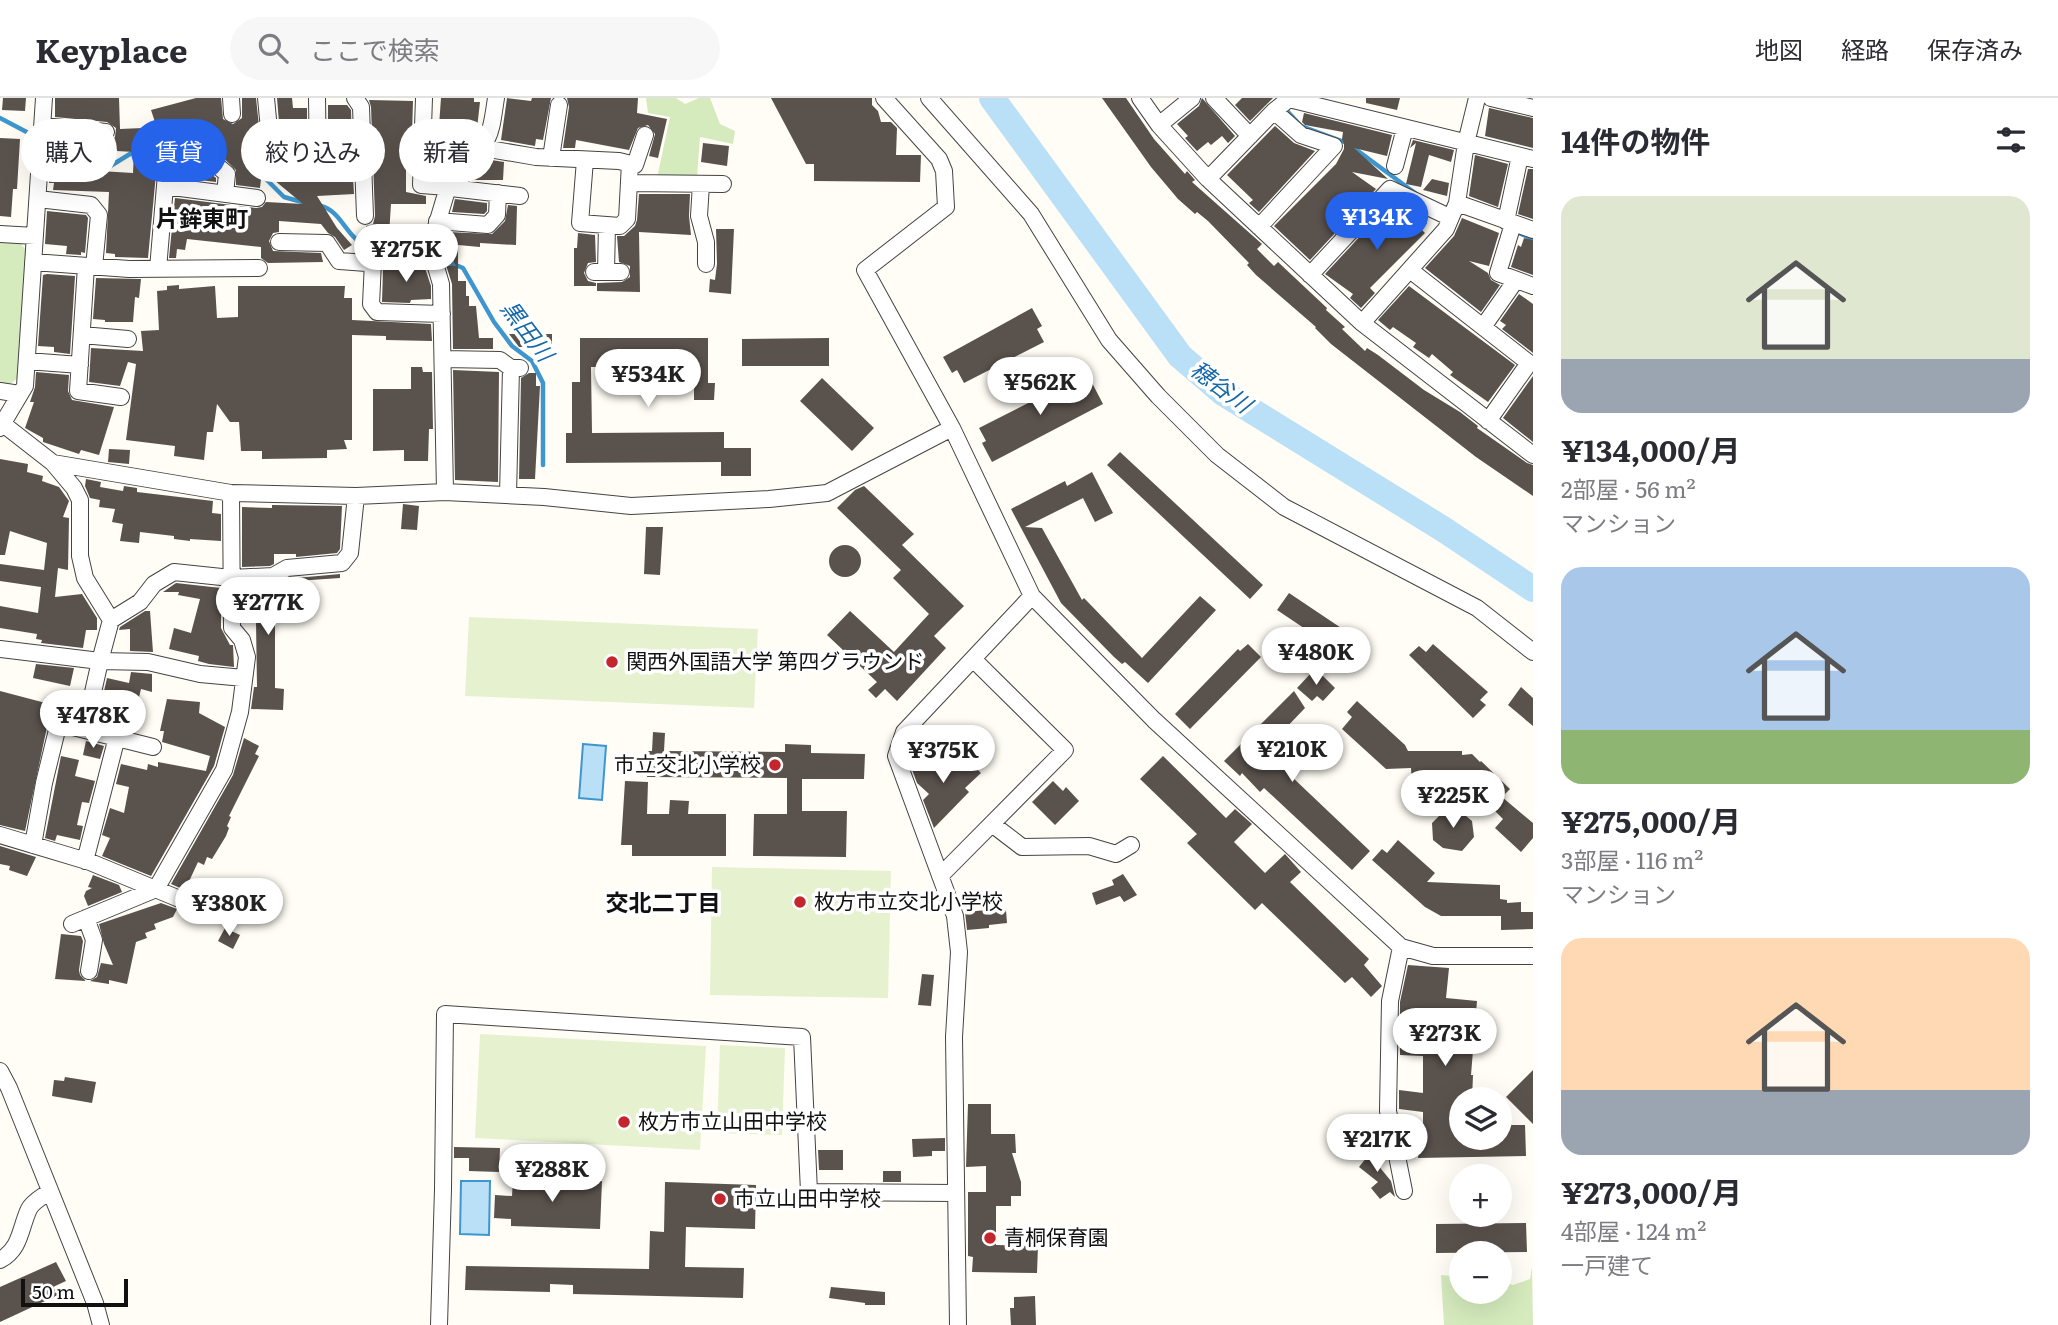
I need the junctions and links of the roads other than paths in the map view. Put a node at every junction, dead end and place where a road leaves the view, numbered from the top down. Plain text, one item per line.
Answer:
1 (44, 98) edge
2 (266, 98) edge
3 (317, 98) edge
4 (355, 98) edge
5 (424, 98) edge
6 (496, 98) edge
7 (884, 98) edge
8 (929, 98) edge
9 (1140, 98) edge
10 (1192, 98) edge
11 (1214, 98) edge
12 (1477, 98) edge
13 (1492, 98) edge
14 (1289, 99) edge
15 (559, 104) dead end
16 (1533, 108) edge
17 (1274, 111) junction
18 (43, 119) edge
19 (268, 119) edge
20 (317, 119) edge
21 (361, 119) edge
22 (493, 119) edge
23 (1159, 125) junction
24 (1405, 128) junction
25 (645, 135) dead end
26 (1250, 136) junction
27 (1466, 143) junction
28 (495, 150) edge
29 (1527, 157) edge
30 (551, 158) junction
31 (585, 160) junction
32 (630, 163) junction
33 (1395, 166) dead end
34 (1208, 179) junction
35 (39, 182) edge
36 (363, 182) edge
37 (456, 182) edge
38 (629, 183) junction
39 (701, 184) junction
40 (723, 184) dead end
41 (165, 186) junction
42 (454, 188) junction
43 (498, 193) junction
44 (225, 194) junction
45 (520, 196) dead end
46 (257, 198) dead end
47 (38, 200) junction
48 (1453, 210) junction
49 (365, 216) dead end
50 (607, 225) junction
51 (1259, 227) junction
52 (1510, 227) junction
53 (1533, 230) edge
54 (0, 234) edge
55 (35, 236) junction
56 (433, 237) junction
57 (279, 242) dead end
58 (33, 262) junction
59 (373, 262) junction
60 (706, 264) dead end
61 (90, 267) junction
62 (259, 268) dead end
63 (158, 269) junction
64 (1410, 270) junction
65 (607, 272) dead end
66 (1310, 275) junction
67 (1516, 280) junction
68 (1533, 286) edge
69 (442, 314) junction
70 (1362, 323) junction
71 (1483, 327) junction
72 (82, 335) junction
73 (128, 339) dead end
74 (443, 359) junction
75 (27, 361) junction
76 (80, 365) junction
77 (0, 391) edge
78 (19, 394) junction
79 (121, 397) dead end
80 (1488, 421) junction
81 (2, 426) edge
82 (952, 428) junction
83 (1533, 455) edge
84 (53, 463) junction
85 (445, 492) junction
86 (231, 493) junction
87 (508, 495) junction
88 (356, 496) junction
89 (231, 578) junction
90 (1032, 596) junction
91 (111, 620) junction
92 (0, 649) edge
93 (1533, 652) edge
94 (973, 659) junction
95 (100, 661) junction
96 (244, 678) junction
97 (85, 728) junction
98 (117, 737) junction
99 (153, 747) dead end
100 (992, 824) junction
101 (0, 835) edge
102 (33, 845) junction
103 (1131, 845) dead end
104 (85, 861) junction
105 (940, 876) junction
106 (156, 889) junction
107 (194, 905) dead end
108 (1401, 947) junction
109 (1533, 956) edge
110 (89, 971) dead end
111 (0, 1071) edge
112 (50, 1191) junction
113 (1404, 1191) dead end
114 (956, 1193) junction
115 (0, 1260) edge
116 (101, 1325) edge
117 (439, 1325) edge
118 (958, 1325) edge

1 - 18 street
2 - 19 street
3 - 20 street
4 - 21 street
5 - 42 street
6 - 22 street
7 - 82 street
8 - 93 street
9 - 23 street
10 - 23 street
11 - 26 street
12 - 27 street
13 - 16 street
14 - 17 street
14 - 24 street
15 - 30 street
17 - 26 street
17 - 51 street
23 - 34 street
24 - 27 street
24 - 33 street
25 - 32 street
26 - 34 street
27 - 29 street
27 - 48 street
28 - 30 street
29 - 52 street
30 - 31 street
31 - 32 street
31 - 50 street
32 - 38 street
34 - 51 street
35 - 47 street
36 - 49 street
37 - 42 street
38 - 39 street
38 - 50 street
39 - 40 street
39 - 60 street
41 - 44 street
41 - 44 street
41 - 63 street
42 - 43 street
42 - 56 street
43 - 45 street
43 - 56 street
44 - 46 street
47 - 55 street
47 - 61 street
48 - 52 street
48 - 64 street
48 - 66 street
50 - 65 street
51 - 66 street
52 - 53 street
52 - 67 street
54 - 55 street
55 - 58 street
56 - 59 street
56 - 69 street
57 - 59 street
58 - 61 street
58 - 75 street
59 - 69 street
61 - 63 street
61 - 72 street
62 - 63 street
64 - 70 street
64 - 71 street
66 - 70 street
67 - 68 street
67 - 71 street
69 - 74 street
70 - 80 street
71 - 80 street
72 - 73 street
72 - 76 street
74 - 85 street
74 - 87 street
75 - 76 street
75 - 78 street
76 - 79 street
77 - 78 street
78 - 81 street
80 - 83 street
81 - 84 street
82 - 87 street
82 - 90 street
84 - 86 street
84 - 91 street
85 - 87 street
85 - 88 street
86 - 88 street
86 - 89 street
88 - 89 street
89 - 91 street
89 - 96 street
90 - 94 street
90 - 108 street
91 - 95 street
92 - 95 street
94 - 100 street
94 - 105 street
95 - 96 street
95 - 97 street
96 - 106 street
97 - 98 street
97 - 102 street
98 - 99 street
98 - 104 street
100 - 103 street
100 - 105 street
101 - 102 street
102 - 104 street
104 - 106 street
105 - 114 street
106 - 107 street
106 - 110 street
108 - 109 street
108 - 113 street
111 - 112 street
112 - 115 street
112 - 116 street
114 - 117 street
114 - 118 street

